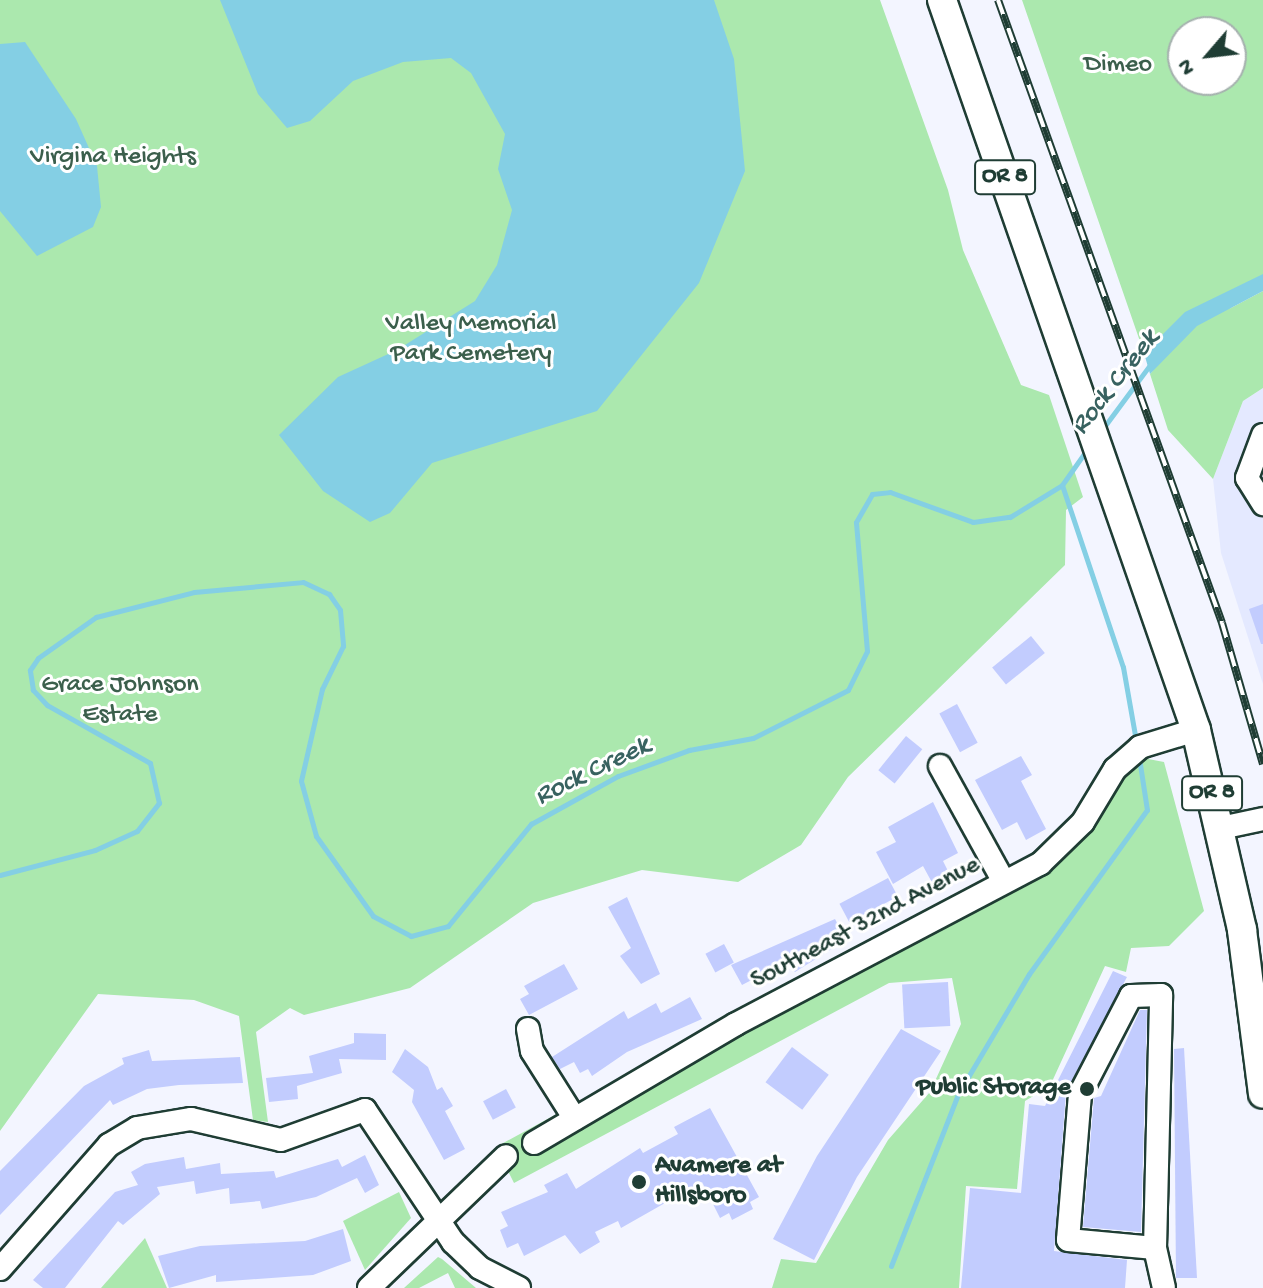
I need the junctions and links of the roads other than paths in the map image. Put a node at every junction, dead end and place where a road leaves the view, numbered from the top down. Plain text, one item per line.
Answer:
1 (942, 0) edge
2 (1263, 435) edge
3 (1263, 504) edge
4 (1196, 730) junction
5 (940, 766) dead end
6 (1263, 819) edge
7 (1221, 828) junction
8 (1004, 882) junction
9 (528, 1029) dead end
10 (1263, 1094) edge
11 (575, 1119) junction
12 (534, 1143) dead end
13 (506, 1156) dead end
14 (435, 1220) junction
15 (1155, 1248) junction
16 (0, 1269) edge
17 (369, 1288) edge
18 (519, 1288) edge
19 (1164, 1288) edge

1 - 4 main road, OR 8
2 - 3 street
4 - 7 main road, OR 8
4 - 8 street, Southeast 32nd Avenue
5 - 8 street
6 - 7 street
7 - 10 main road, OR 8
8 - 11 street, Southeast 32nd Avenue
9 - 11 street
11 - 12 street, Southeast 32nd Avenue
13 - 14 street
14 - 16 street
14 - 17 street
14 - 18 street
15 - 15 street
15 - 19 street

